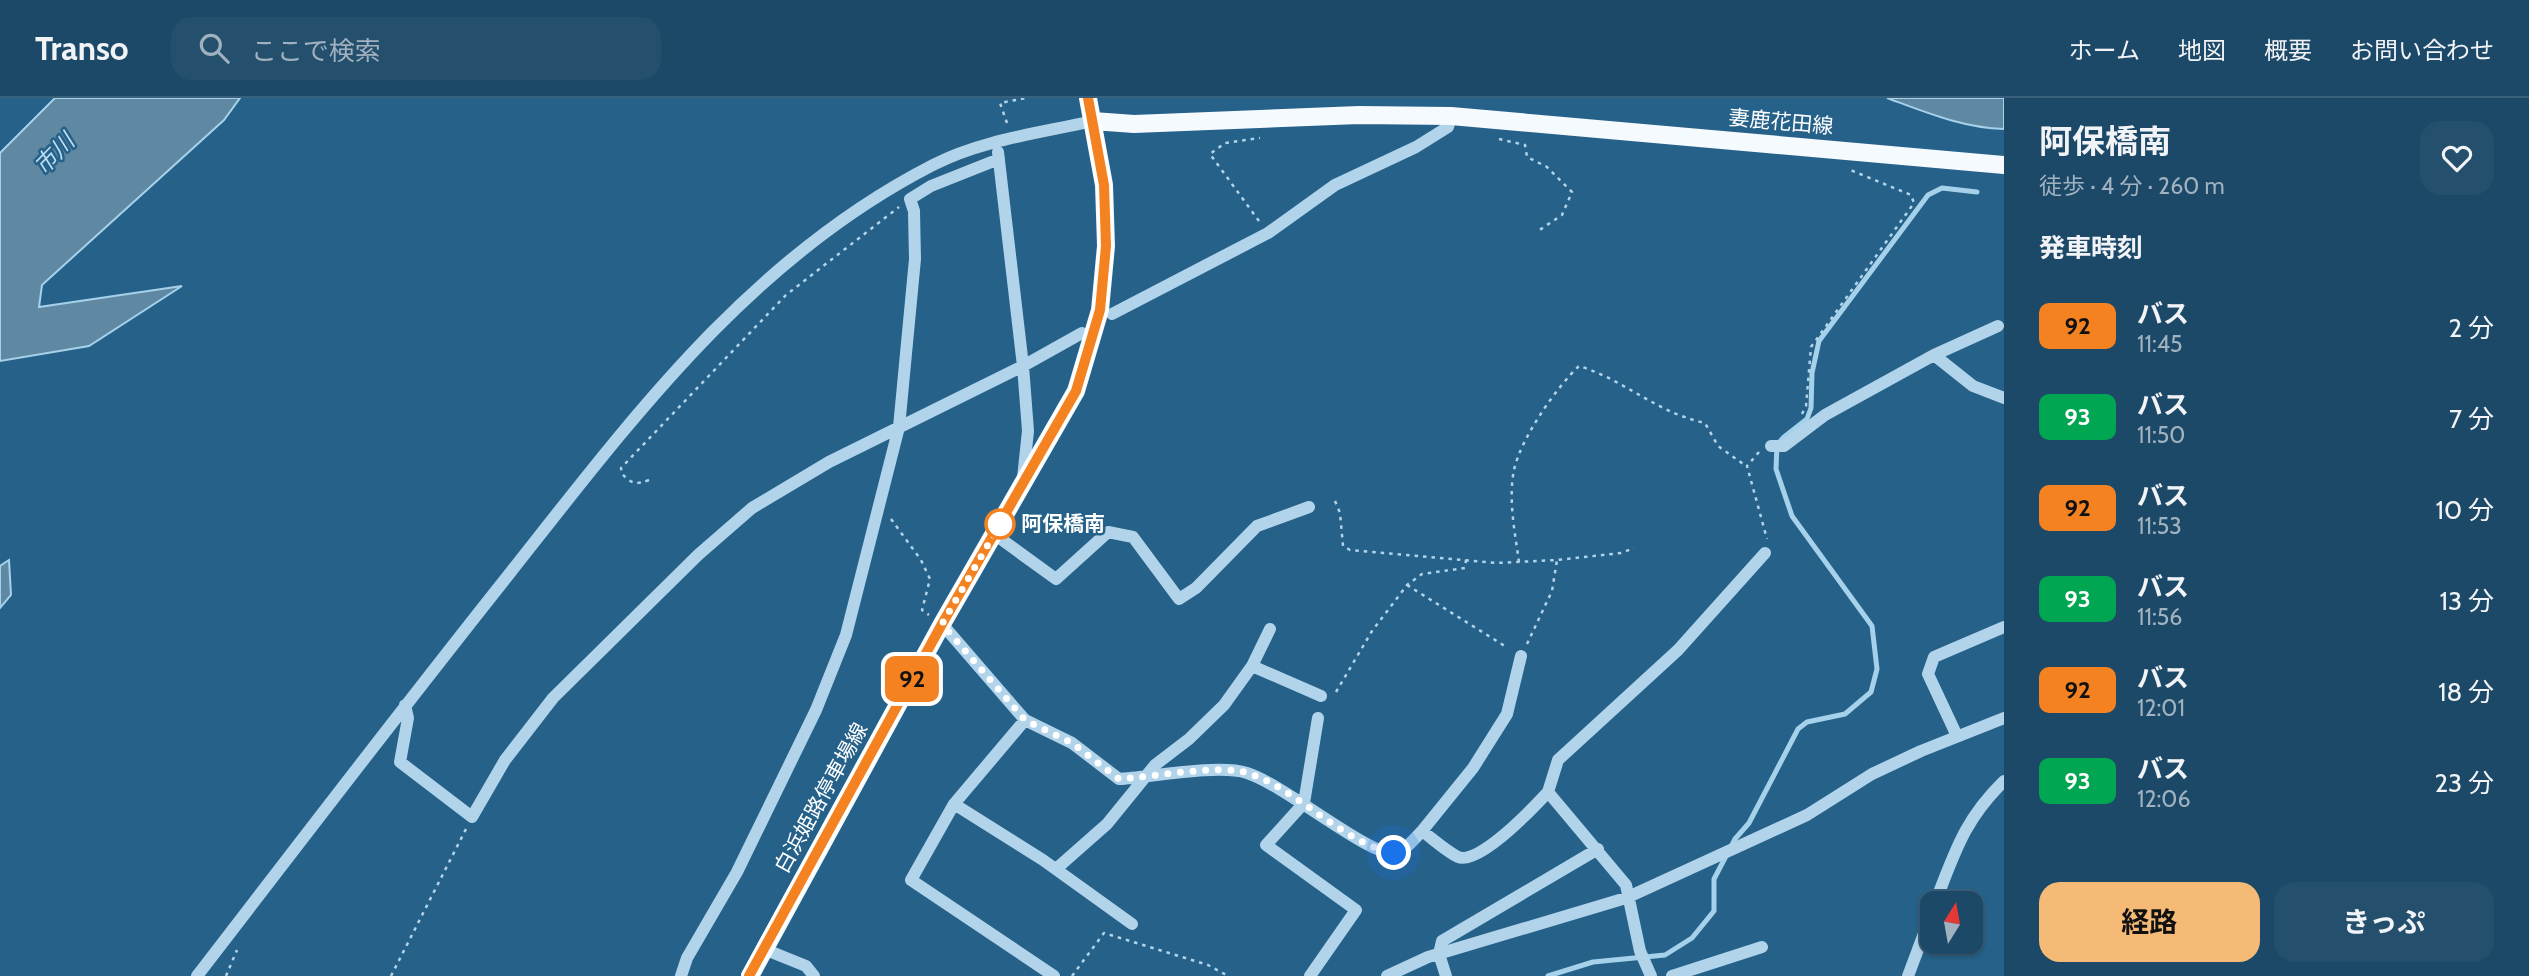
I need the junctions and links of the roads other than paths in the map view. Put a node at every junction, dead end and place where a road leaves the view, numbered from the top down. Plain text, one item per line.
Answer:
1 (1090, 110) edge
2 (1451, 116) junction
3 (997, 144) junction
4 (999, 159) junction
5 (2004, 165) edge
6 (1112, 314) dead end
7 (1998, 326) dead end
8 (1082, 333) dead end
9 (1934, 355) junction
10 (1023, 366) junction
11 (2004, 398) edge
12 (899, 427) junction
13 (1777, 446) road end
14 (1022, 485) junction
15 (1309, 507) dead end
16 (994, 534) junction
17 (1765, 553) road end
18 (942, 624) junction
19 (2004, 627) edge
20 (1270, 629) dead end
21 (1521, 656) road end
22 (1252, 666) junction
23 (1321, 696) dead end
24 (405, 705) junction
25 (1318, 718) road end
26 (2004, 718) edge
27 (1025, 720) junction
28 (1957, 736) junction
29 (1145, 777) junction
30 (2004, 781) edge
31 (1548, 792) junction
32 (1304, 803) junction
33 (954, 804) junction
34 (1422, 831) junction
35 (1598, 849) junction
36 (1056, 869) junction
37 (1940, 891) edge
38 (1626, 898) junction
39 (1132, 924) dead end
40 (1920, 944) edge
41 (1762, 947) dead end
42 (764, 950) junction
43 (1439, 954) junction
44 (1649, 973) edge
45 (197, 976) edge
46 (681, 976) edge
47 (750, 976) edge
48 (814, 976) edge
49 (1054, 976) edge
50 (1310, 976) edge
51 (1387, 976) edge
52 (1446, 976) edge
53 (1672, 976) edge
54 (1908, 976) edge

1 - 2 main road, 妻鹿花田線
1 - 3 street
1 - 14 main road, 白浜姫路停車場線
2 - 5 main road, 妻鹿花田線
2 - 6 street
3 - 4 street
3 - 24 street
4 - 10 street
4 - 12 street
7 - 9 street
8 - 10 street
9 - 11 street
9 - 13 street
10 - 12 street
10 - 14 street
12 - 24 street
12 - 46 street
14 - 16 main road, 白浜姫路停車場線
15 - 16 street
16 - 18 main road, 白浜姫路停車場線
17 - 31 street
18 - 27 street
18 - 42 main road, 白浜姫路停車場線
19 - 28 street
20 - 22 street
21 - 34 street
22 - 23 street
22 - 29 street
24 - 45 street
25 - 32 street
26 - 28 street
27 - 29 street
27 - 33 street
28 - 38 street
29 - 32 street
29 - 36 street
30 - 37 street
31 - 34 street
31 - 35 street
32 - 34 street
32 - 50 street
33 - 36 street
33 - 49 street
35 - 38 street
35 - 43 street
36 - 39 street
38 - 43 street
38 - 44 street
40 - 54 street
41 - 53 street
42 - 47 main road, 白浜姫路停車場線
42 - 48 street
43 - 51 street
43 - 52 street

